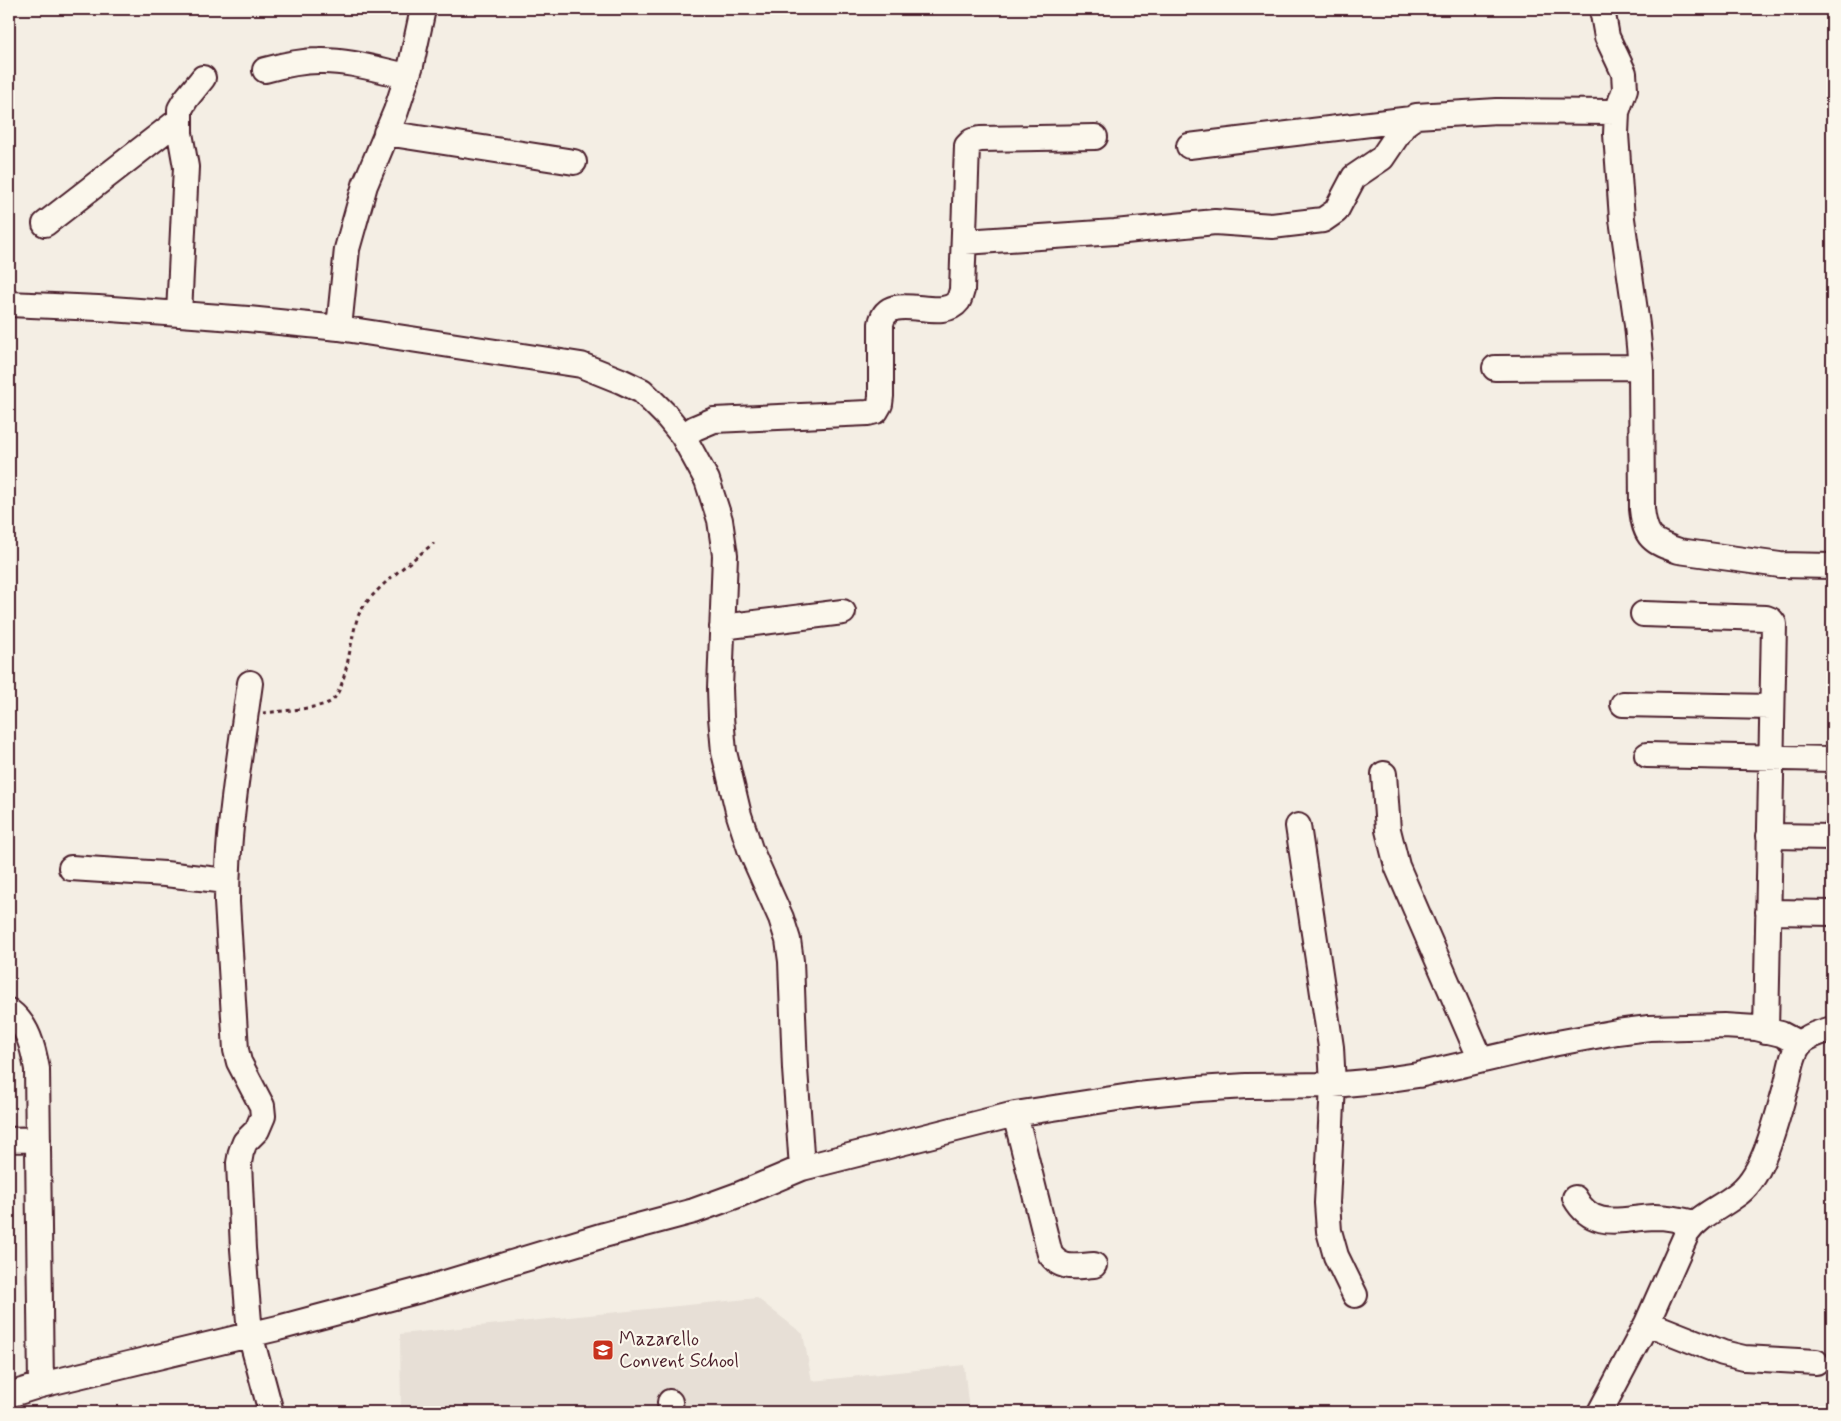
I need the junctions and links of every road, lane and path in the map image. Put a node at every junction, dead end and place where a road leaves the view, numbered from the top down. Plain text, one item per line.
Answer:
1 (423, 9) edge
2 (1602, 9) edge
3 (266, 70) dead end
4 (407, 76) junction
5 (203, 78) dead end
6 (1617, 112) junction
7 (1411, 119) junction
8 (179, 120) junction
9 (386, 133) junction
10 (1095, 137) dead end
11 (1188, 146) dead end
12 (574, 162) dead end
13 (45, 224) dead end
14 (965, 242) junction
15 (9, 304) edge
16 (179, 314) junction
17 (339, 328) junction
18 (1495, 368) dead end
19 (1641, 368) junction
20 (683, 436) junction
21 (434, 543) dead end
22 (1832, 566) edge
23 (843, 612) dead end
24 (1643, 614) dead end
25 (722, 627) junction
26 (250, 683) dead end
27 (1623, 704) dead end
28 (1771, 708) junction
29 (246, 716) junction
30 (1646, 755) dead end
31 (1770, 758) junction
32 (1832, 759) edge
33 (1384, 774) dead end
34 (1298, 826) dead end
35 (1769, 836) junction
36 (1832, 837) edge
37 (71, 868) dead end
38 (227, 881) junction
39 (1768, 912) junction
40 (1832, 913) edge
41 (9, 1011) edge
42 (1832, 1029) edge
43 (1766, 1031) junction
44 (1800, 1044) junction
45 (1481, 1060) junction
46 (1333, 1085) junction
47 (1015, 1114) junction
48 (38, 1139) junction
49 (9, 1140) edge
50 (802, 1168) junction
51 (1575, 1198) dead end
52 (1694, 1223) junction
53 (1094, 1266) dead end
54 (1355, 1295) dead end
55 (1647, 1324) junction
56 (250, 1334) junction
57 (1816, 1362) dead end
58 (41, 1385) junction
59 (9, 1395) edge
60 (271, 1412) edge
61 (1600, 1412) edge

1 - 4 street
2 - 6 street
3 - 4 street
4 - 9 street
5 - 8 street
6 - 7 street
6 - 19 street
7 - 11 street
7 - 14 street
8 - 13 street
8 - 16 street
9 - 12 street
9 - 17 street
10 - 14 street
14 - 20 street
15 - 16 street
16 - 17 street
17 - 20 street
18 - 19 street
19 - 22 street
20 - 25 street
21 - 29 path
23 - 25 street
24 - 28 street
25 - 50 street
26 - 29 street
27 - 28 street
28 - 31 street
29 - 38 street
30 - 31 street
31 - 32 street
31 - 35 street
33 - 45 street
34 - 46 street
35 - 36 street
35 - 39 street
37 - 38 street
38 - 56 street
39 - 40 street
39 - 43 street
41 - 48 street
42 - 44 street
43 - 44 street
43 - 45 street
44 - 52 street
45 - 46 street
46 - 47 street
46 - 54 street
47 - 50 street
47 - 53 street
48 - 49 street
48 - 58 street
50 - 56 street
51 - 52 street
52 - 55 street
55 - 57 street
55 - 61 street
56 - 58 street
56 - 60 street
58 - 59 street

